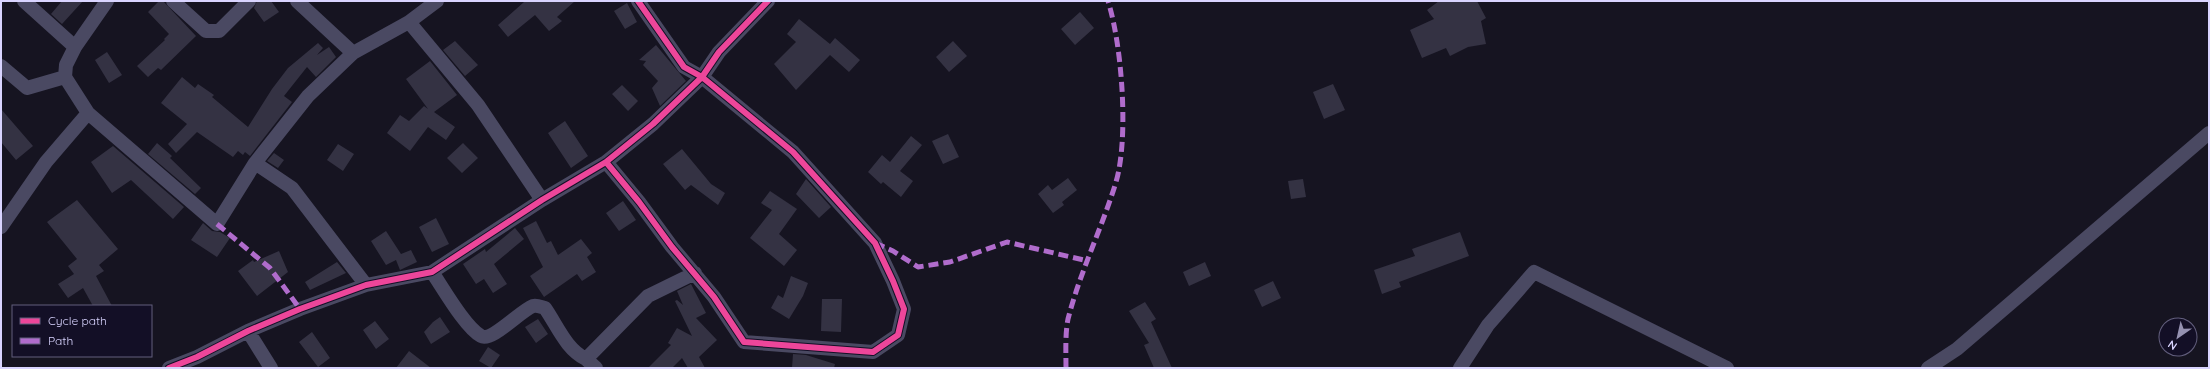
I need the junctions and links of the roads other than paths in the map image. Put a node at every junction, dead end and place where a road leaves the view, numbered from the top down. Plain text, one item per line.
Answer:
1 (24, 1) edge
2 (107, 1) edge
3 (173, 1) edge
4 (249, 1) edge
5 (297, 1) edge
6 (437, 1) edge
7 (638, 1) edge
8 (768, 1) edge
9 (409, 22) junction
10 (75, 47) junction
11 (353, 53) junction
12 (1, 66) edge
13 (65, 77) junction
14 (702, 77) junction
15 (88, 113) junction
16 (2209, 133) edge
17 (606, 162) junction
18 (255, 163) junction
19 (542, 200) junction
20 (1, 227) edge
21 (432, 272) junction
22 (695, 273) junction
23 (366, 285) junction
24 (248, 331) junction
25 (591, 364) edge
26 (169, 368) edge
27 (271, 368) edge
28 (1460, 368) edge
29 (1727, 368) edge
30 (1928, 368) edge

1 - 10 street
2 - 10 street
3 - 4 street
5 - 11 street
6 - 9 street
7 - 14 street
8 - 14 street
9 - 11 street
9 - 19 street
10 - 13 street
11 - 18 street
12 - 13 street
13 - 15 street
14 - 17 street
14 - 22 street
15 - 18 street
15 - 20 street
16 - 30 street
17 - 19 street
17 - 22 street
18 - 23 street
19 - 21 street
21 - 23 street
21 - 25 street
22 - 25 street
23 - 24 street
24 - 26 street
24 - 27 street
28 - 29 street

